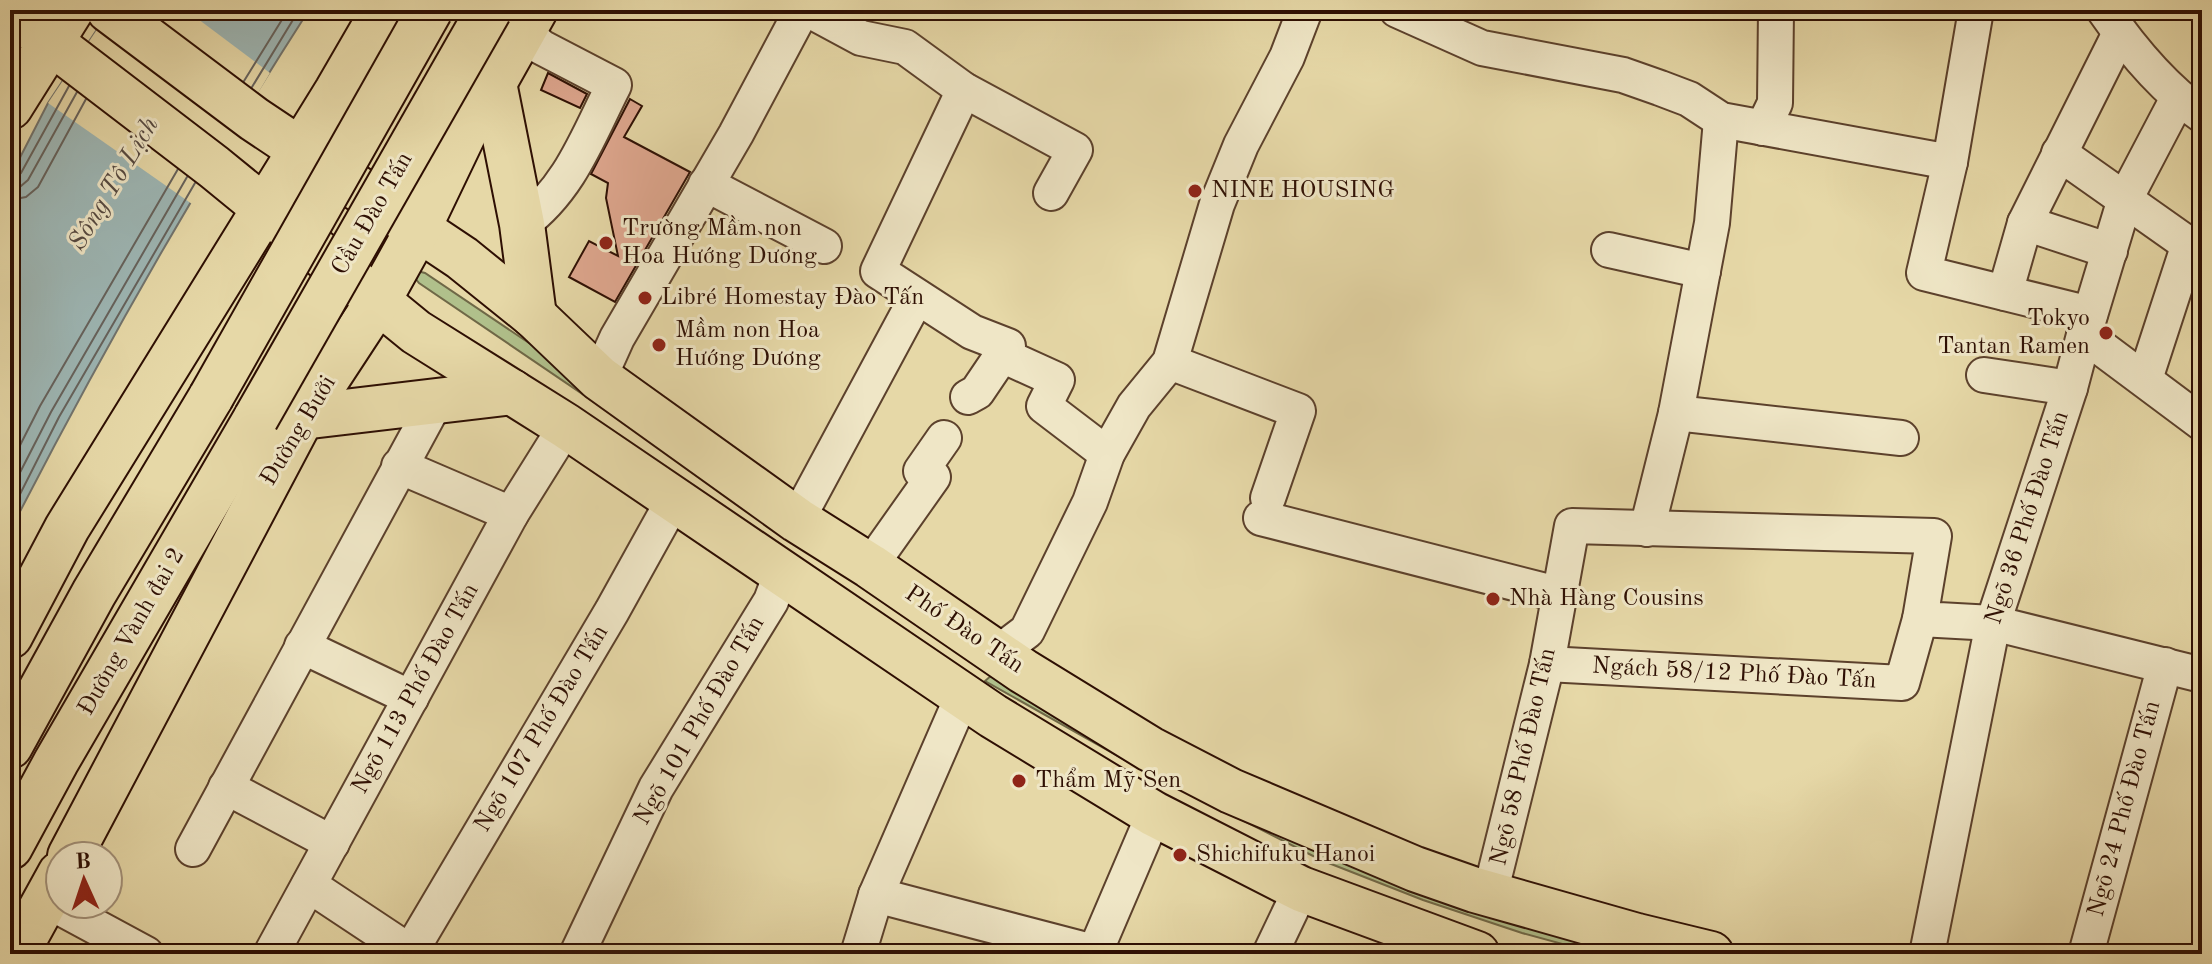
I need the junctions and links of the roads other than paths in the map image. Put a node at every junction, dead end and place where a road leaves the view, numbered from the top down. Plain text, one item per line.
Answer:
1 (109, 10) edge
2 (430, 10) edge
3 (802, 10) edge
4 (809, 10) edge
5 (1305, 10) edge
6 (1397, 10) edge
7 (1776, 10) edge
8 (1976, 10) edge
9 (10, 11) edge
10 (516, 17) edge
11 (2112, 22) edge
12 (373, 28) edge
13 (66, 37) edge
14 (964, 90) junction
15 (485, 95) junction
16 (2190, 106) edge
17 (10, 107) edge
18 (1721, 120) junction
19 (1763, 128) junction
20 (300, 151) junction
21 (2059, 153) junction
22 (1950, 162) junction
23 (706, 184) junction
24 (1051, 193) dead end
25 (2125, 199) junction
26 (263, 209) junction
27 (2025, 223) junction
28 (522, 224) junction
29 (418, 229) junction
30 (824, 246) dead end
31 (2196, 249) edge
32 (1609, 250) dead end
33 (2110, 251) junction
34 (1703, 271) junction
35 (2005, 293) junction
36 (917, 297) junction
37 (378, 301) junction
38 (534, 316) junction
39 (2087, 324) junction
40 (1002, 355) junction
41 (1170, 362) junction
42 (1984, 375) dead end
43 (599, 378) junction
44 (2145, 379) junction
45 (2070, 388) junction
46 (512, 392) junction
47 (211, 397) joint
48 (968, 397) dead end
49 (437, 399) junction
50 (1676, 413) junction
51 (302, 417) junction
52 (256, 418) joint
53 (2202, 423) edge
54 (566, 426) junction
55 (944, 438) dead end
56 (1901, 438) dead end
57 (1107, 454) junction
58 (399, 466) junction
59 (673, 501) junction
60 (511, 514) junction
61 (797, 520) junction
62 (1647, 529) junction
63 (870, 566) junction
64 (781, 574) junction
65 (1561, 595) junction
66 (1920, 619) junction
67 (1993, 623) junction
68 (10, 636) edge
69 (302, 646) junction
70 (998, 653) junction
71 (1547, 664) junction
72 (2165, 665) junction
73 (2202, 675) edge
74 (963, 695) junction
75 (411, 698) junction
76 (10, 746) edge
77 (226, 787) junction
78 (1154, 814) junction
79 (78, 840) edge
80 (332, 843) junction
81 (10, 847) edge
82 (193, 849) dead end
83 (309, 885) junction
84 (1301, 889) junction
85 (1490, 894) junction
86 (876, 895) junction
87 (44, 903) edge
88 (99, 920) edge
89 (410, 953) edge
90 (1098, 953) edge
91 (16, 954) edge
92 (146, 954) edge
93 (271, 954) edge
94 (577, 954) edge
95 (858, 954) edge
96 (1270, 954) edge
97 (1477, 954) edge
98 (1711, 954) edge
99 (1927, 954) edge
100 (2086, 954) edge

1 - 20 main road, Phố Đào Tấn
2 - 47 main road, Cầu Đào Tấn, bridge
3 - 23 lane
4 - 14 lane
5 - 41 lane
6 - 18 lane
7 - 19 lane
8 - 22 lane
9 - 13 main road
10 - 15 main road, Đường Bưởi
10 - 28 lane
10 - 52 main road, Cầu Đào Tấn, bridge
11 - 16 lane
11 - 21 lane
12 - 15 main road
12 - 20 main road
13 - 17 main road
13 - 26 main road
14 - 24 lane
14 - 36 lane
15 - 28 main road
15 - 29 main road, Đường Bưởi
16 - 25 lane, Ngõ 36 Phố Đào Tấn
18 - 19 lane
18 - 34 lane
19 - 22 lane
20 - 26 main road
20 - 29 main road, Phố Đào Tấn
21 - 25 lane
21 - 27 lane
22 - 35 lane
23 - 30 lane
23 - 43 lane
25 - 31 lane
25 - 33 lane, Ngõ 36 Phố Đào Tấn
26 - 37 main road
26 - 68 main road
27 - 33 lane
27 - 35 lane
28 - 38 main road
29 - 37 main road, Đường Bưởi
29 - 38 main road, Phố Đào Tấn
31 - 44 lane
32 - 34 lane
33 - 39 lane, Ngõ 36 Phố Đào Tấn
34 - 50 lane
35 - 39 lane
36 - 40 lane
36 - 61 lane
37 - 46 main road
37 - 51 main road, Đường Bưởi
38 - 43 main road, Phố Đào Tấn
39 - 44 lane
39 - 45 lane, Ngõ 36 Phố Đào Tấn
40 - 48 lane
40 - 57 lane
41 - 57 lane
41 - 65 lane
42 - 45 lane
43 - 61 main road, Phố Đào Tấn
44 - 53 lane
45 - 67 lane, Ngõ 36 Phố Đào Tấn
46 - 49 main road
46 - 54 main road
47 - 76 main road, Đường Vành đai 2
49 - 51 main road
49 - 58 lane
50 - 56 lane
50 - 62 lane
51 - 79 main road, Đường Bưởi
52 - 81 main road, Đường Vành đai 2
54 - 59 main road
54 - 60 lane, Ngõ 113 Phố Đào Tấn
55 - 63 lane
57 - 70 lane
58 - 60 lane
58 - 69 lane
59 - 64 main road
59 - 89 lane, Ngõ 107 Phố Đào Tấn
60 - 75 lane, Ngõ 113 Phố Đào Tấn
61 - 63 main road, Phố Đào Tấn
62 - 65 lane, Ngõ 58 Phố Đào Tấn
62 - 66 lane
63 - 70 main road, Phố Đào Tấn
64 - 74 main road
64 - 94 lane, Ngõ 101 Phố Đào Tấn
65 - 71 lane, Ngõ 58 Phố Đào Tấn
66 - 67 lane
66 - 71 lane, Ngách 58/12 Phố Đào Tấn
67 - 72 lane
67 - 99 lane, Ngõ 36 Phố Đào Tấn
69 - 75 lane
69 - 77 lane
70 - 74 main road
70 - 85 main road, Phố Đào Tấn
71 - 85 lane, Ngõ 58 Phố Đào Tấn
72 - 73 lane
72 - 100 lane, Ngõ 24 Phố Đào Tấn
74 - 78 main road
74 - 86 lane
75 - 80 lane, Ngõ 113 Phố Đào Tấn
77 - 80 lane
77 - 82 lane
78 - 84 main road
78 - 90 lane
80 - 83 lane, Ngõ 113 Phố Đào Tấn
83 - 89 lane
83 - 93 lane, Ngõ 113 Phố Đào Tấn
84 - 96 lane
84 - 97 main road
85 - 98 main road, Phố Đào Tấn
86 - 90 lane
86 - 95 lane
87 - 91 main road
88 - 92 lane

